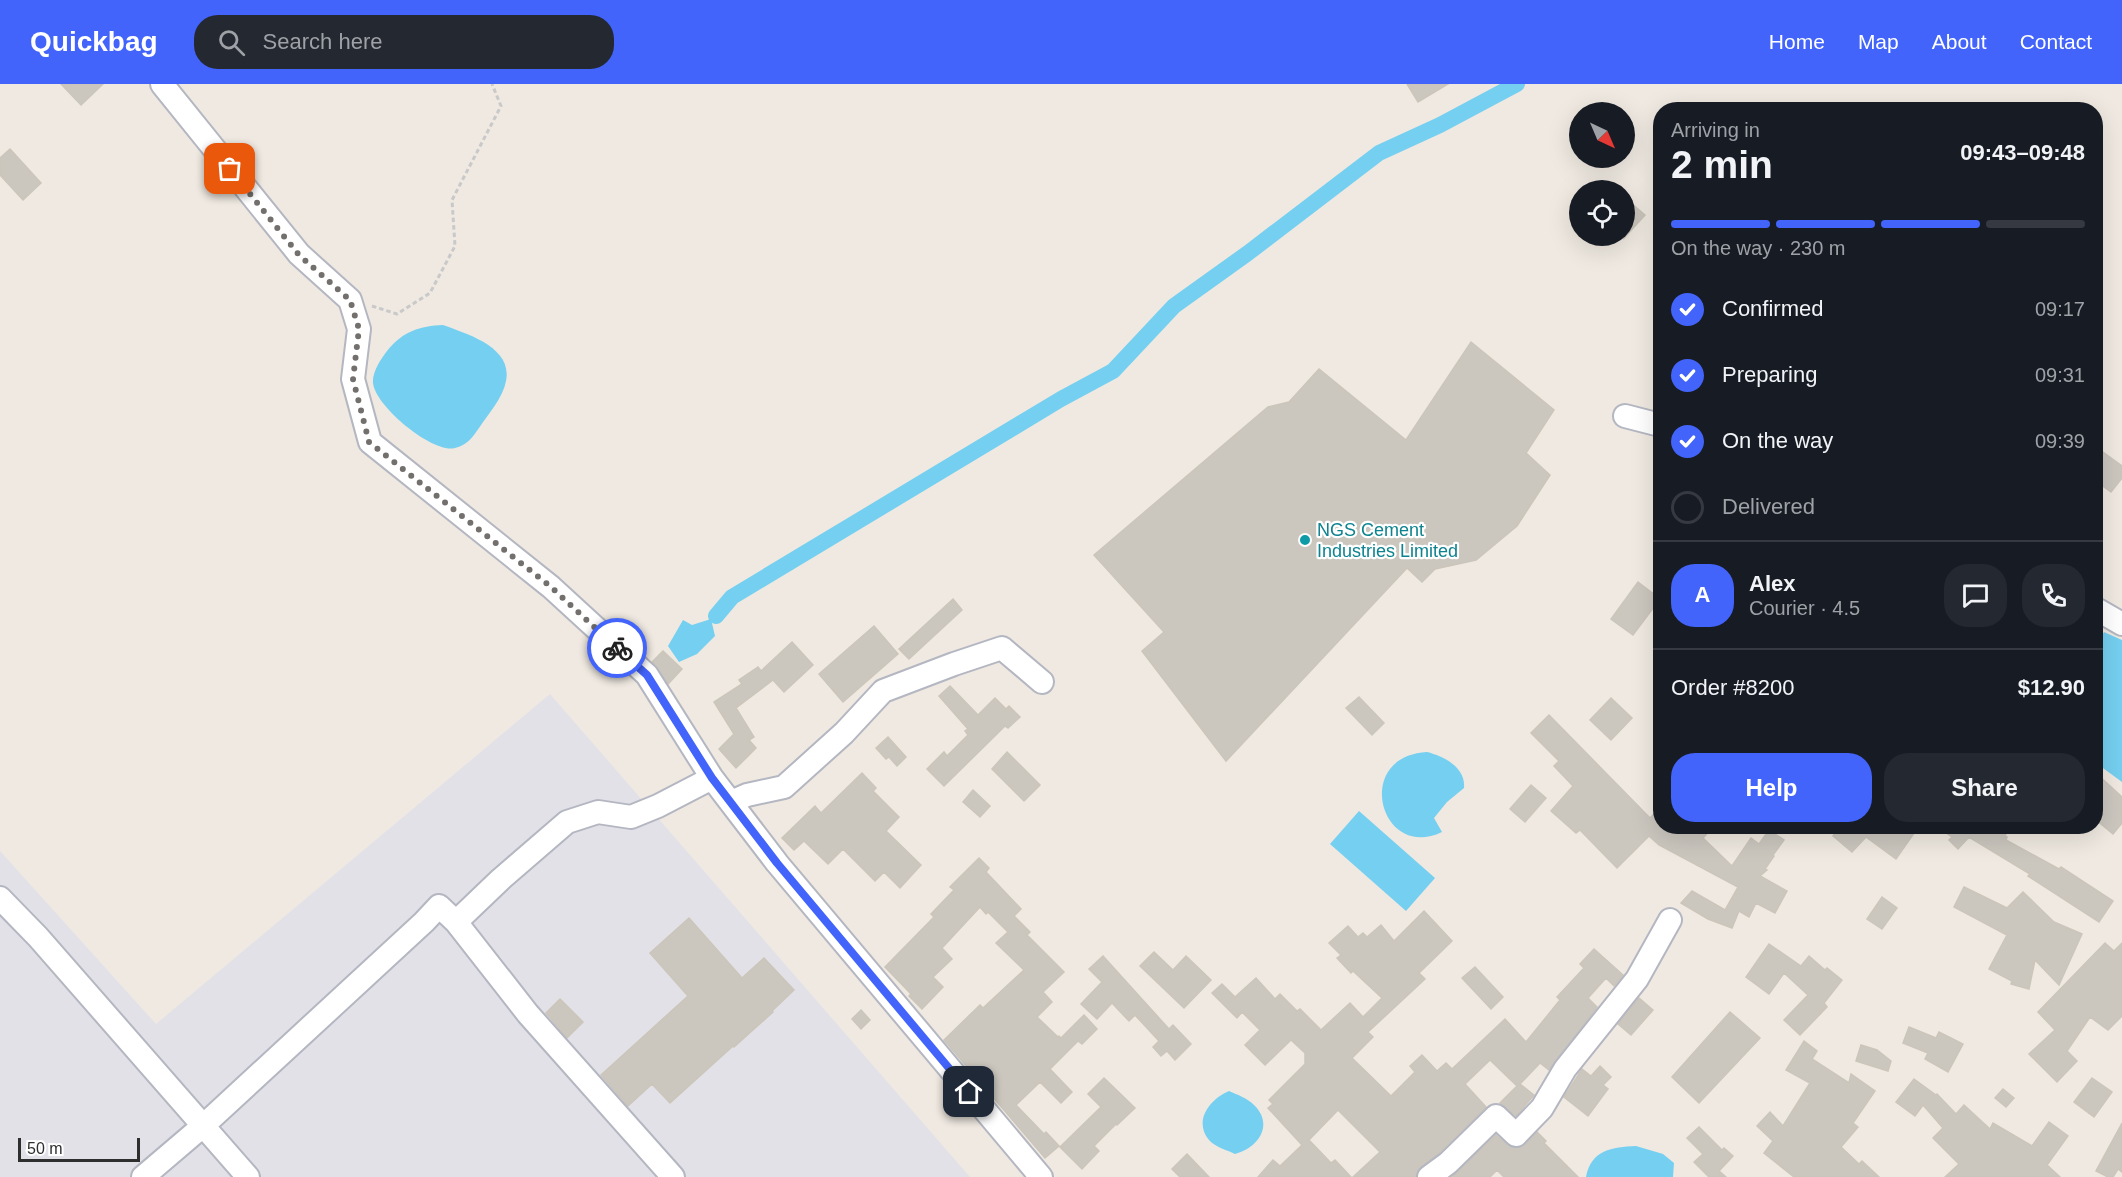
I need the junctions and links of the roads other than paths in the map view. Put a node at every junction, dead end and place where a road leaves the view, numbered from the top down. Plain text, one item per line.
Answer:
1 (162, 84) edge
2 (1625, 416) dead end
3 (1653, 423) edge
4 (2103, 613) edge
5 (2122, 624) edge
6 (1042, 682) dead end
7 (712, 778) junction
8 (731, 802) junction
9 (0, 897) edge
10 (1670, 920) dead end
11 (456, 922) junction
12 (204, 1125) junction
13 (143, 1177) edge
14 (248, 1177) edge
15 (674, 1177) edge
16 (1041, 1177) edge
17 (1429, 1177) edge

1 - 7 street
2 - 3 street
4 - 5 street
6 - 8 street
7 - 8 street
7 - 11 street
8 - 16 street
9 - 12 street
10 - 17 street
11 - 12 street
11 - 15 street
12 - 13 street
12 - 14 street

